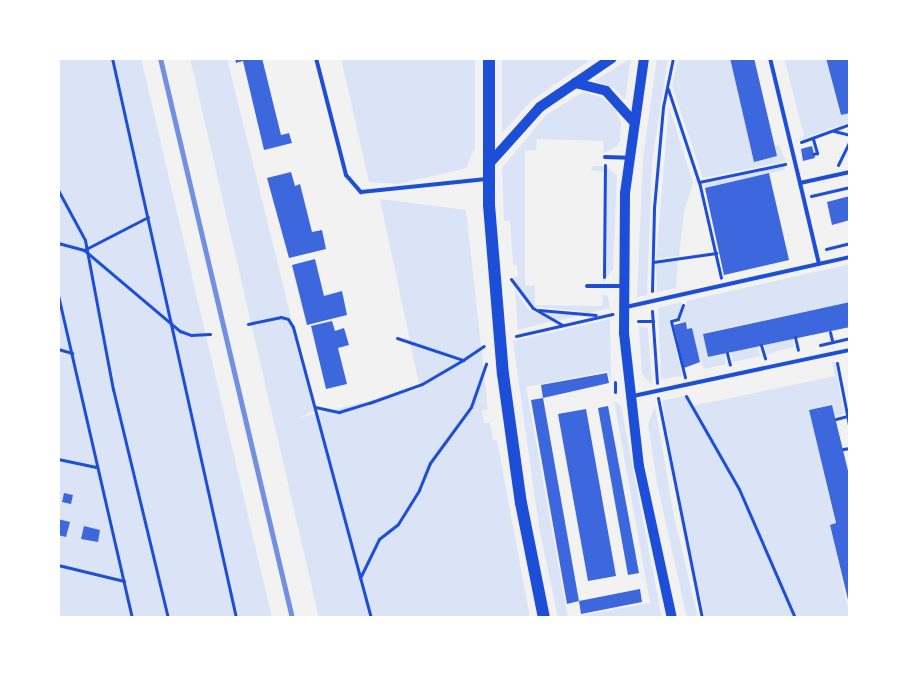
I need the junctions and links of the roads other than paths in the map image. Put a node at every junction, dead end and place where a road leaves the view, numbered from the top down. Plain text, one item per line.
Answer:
1 (316, 58) edge
2 (489, 58) edge
3 (612, 58) edge
4 (644, 58) edge
5 (770, 58) edge
6 (575, 83) junction
7 (633, 121) junction
8 (605, 157) road end
9 (628, 158) junction
10 (488, 165) junction
11 (850, 172) edge
12 (489, 179) junction
13 (800, 183) junction
14 (850, 257) edge
15 (819, 264) junction
16 (587, 286) dead end
17 (622, 286) junction
18 (623, 307) junction
19 (850, 350) edge
20 (629, 396) junction
21 (544, 618) edge
22 (672, 618) edge

1 - 12 lane
2 - 10 main road
3 - 6 street
4 - 7 street
5 - 13 lane
6 - 7 street
6 - 10 street
7 - 9 street
8 - 9 lane
9 - 17 street
10 - 12 main road
11 - 13 lane
12 - 21 main road
13 - 15 lane
14 - 15 lane
15 - 18 lane
16 - 17 lane
17 - 18 street
18 - 20 street
19 - 20 lane
20 - 22 street

